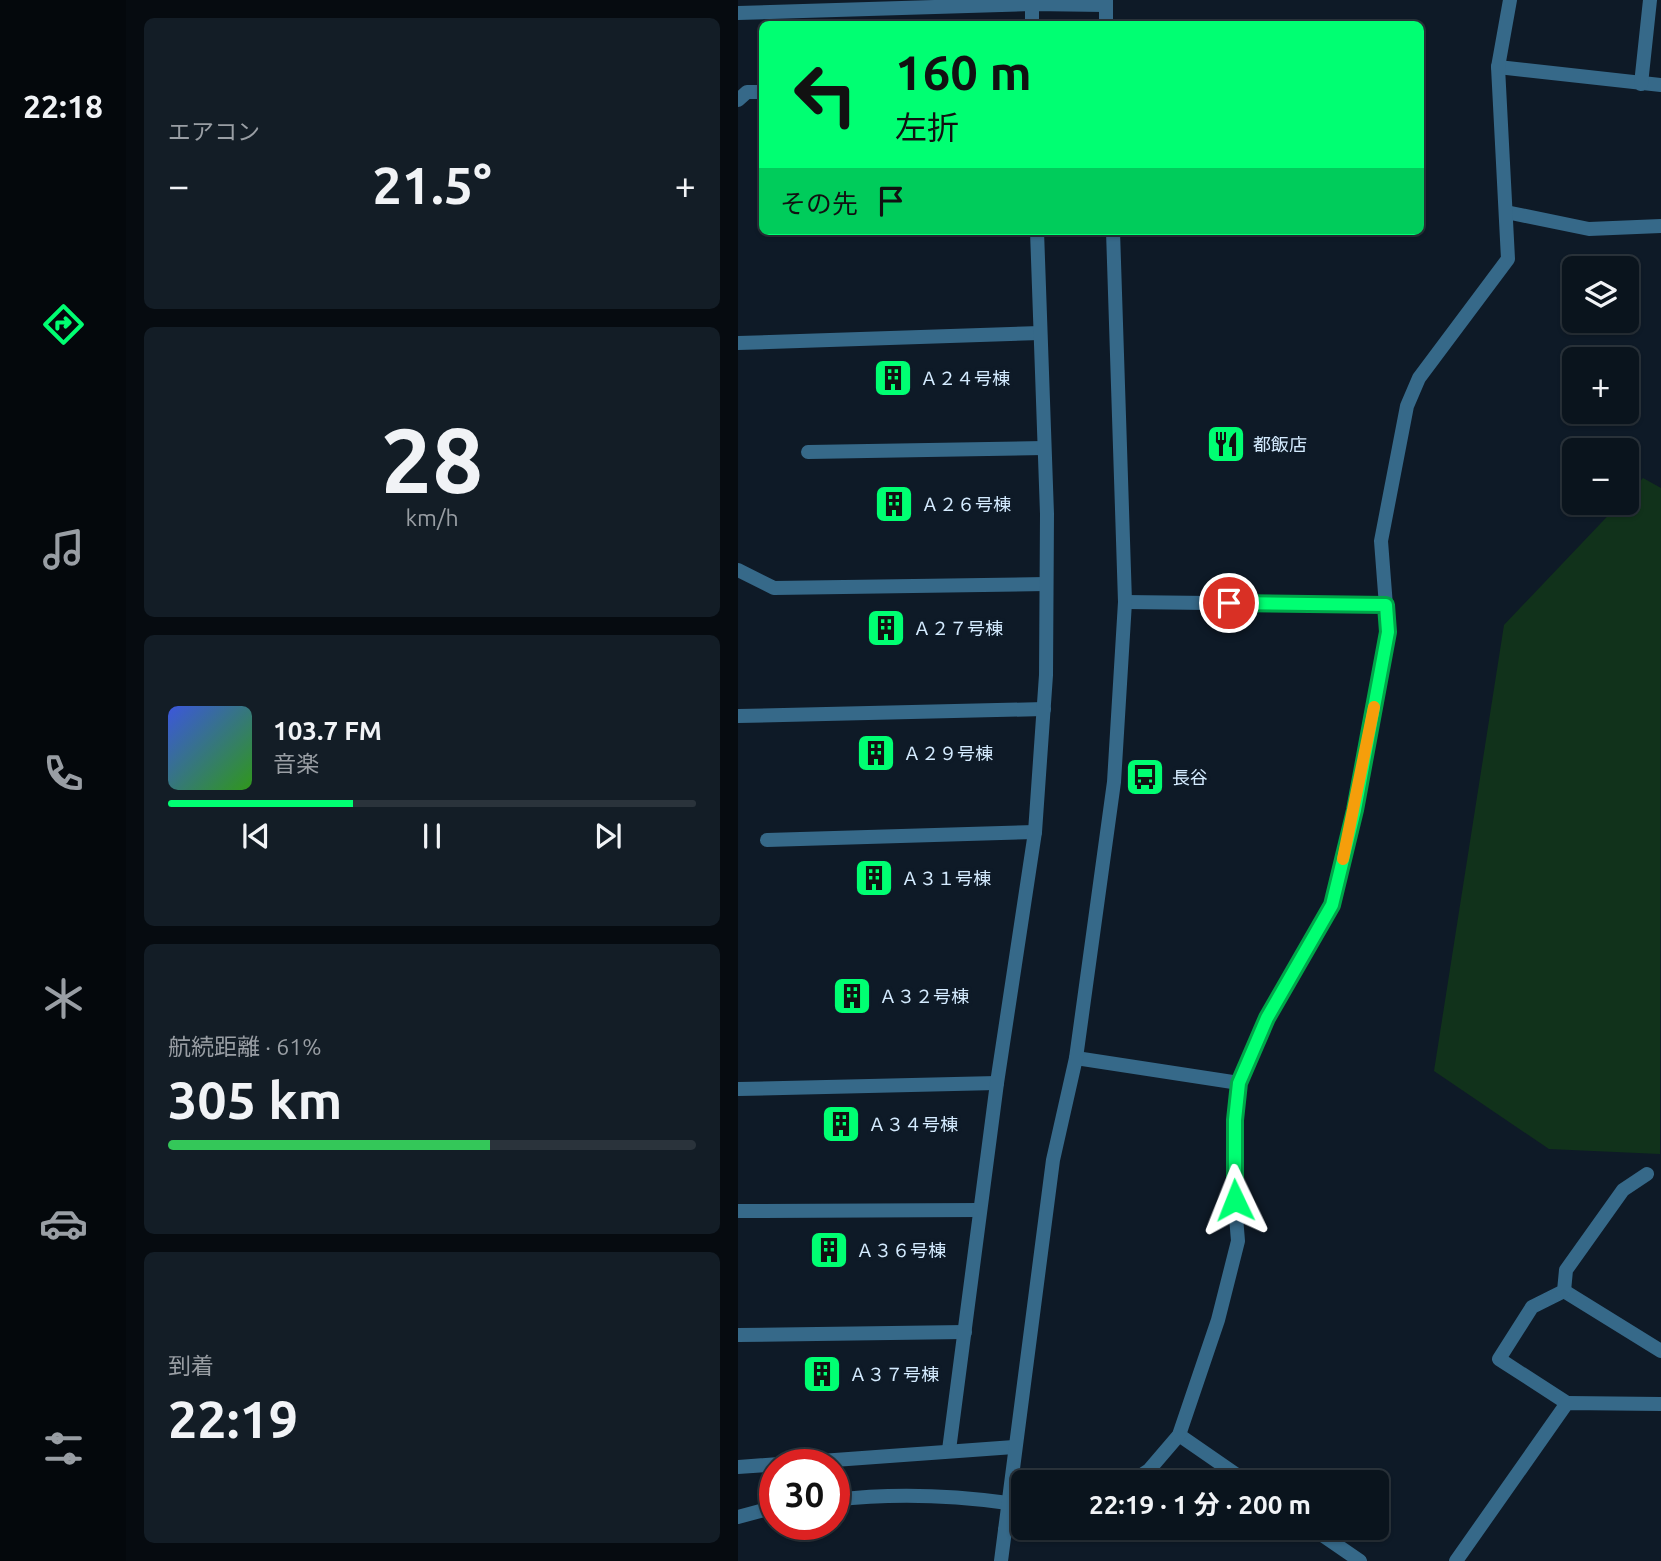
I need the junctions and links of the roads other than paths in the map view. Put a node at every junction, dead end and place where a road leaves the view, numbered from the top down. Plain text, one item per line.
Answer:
1 (1510, 0) edge
2 (1650, 0) edge
3 (1032, 2) edge
4 (1106, 2) edge
5 (738, 13) edge
6 (1032, 21) edge
7 (1106, 21) edge
8 (1498, 67) junction
9 (1641, 84) junction
10 (1660, 85) edge
11 (759, 92) edge
12 (738, 100) edge
13 (1506, 212) junction
14 (1660, 226) edge
15 (1037, 235) edge
16 (1113, 235) edge
17 (1040, 333) junction
18 (738, 343) edge
19 (1044, 448) junction
20 (808, 452) dead end
21 (738, 570) edge
22 (1046, 584) junction
23 (1125, 602) junction
24 (1386, 605) junction
25 (1044, 709) junction
26 (738, 716) edge
27 (1035, 832) junction
28 (767, 841) dead end
29 (1076, 1058) junction
30 (996, 1083) junction
31 (1239, 1083) junction
32 (738, 1089) edge
33 (1647, 1174) dead end
34 (980, 1210) junction
35 (738, 1211) edge
36 (1564, 1291) junction
37 (965, 1332) junction
38 (738, 1335) edge
39 (1660, 1351) edge
40 (1567, 1404) junction
41 (1660, 1404) edge
42 (1179, 1435) junction
43 (1014, 1447) junction
44 (949, 1450) junction
45 (738, 1466) edge
46 (1149, 1470) edge
47 (1230, 1470) edge
48 (850, 1498) edge
49 (1008, 1503) junction
50 (759, 1511) edge
51 (738, 1517) edge
52 (1011, 1528) edge
53 (1005, 1530) junction
54 (1329, 1540) edge
55 (1001, 1561) edge
56 (1360, 1561) edge
57 (1456, 1561) edge

1 - 8 street
2 - 9 street
3 - 4 street
3 - 5 street
3 - 6 street
4 - 7 street
8 - 9 street
8 - 13 street
9 - 10 street
11 - 12 street
13 - 14 street
13 - 24 street
15 - 17 street
16 - 23 street
17 - 18 street
17 - 19 street
19 - 20 street
19 - 22 street
21 - 22 street
22 - 25 street
23 - 24 street
23 - 29 street
24 - 31 street
25 - 26 street
25 - 27 street
27 - 28 street
27 - 30 street
29 - 31 street
29 - 43 street
30 - 32 street
30 - 34 street
31 - 42 street
33 - 36 street
34 - 35 street
34 - 37 street
36 - 39 street
36 - 40 street
37 - 38 street
37 - 44 street
40 - 41 street
40 - 57 street
42 - 46 street
42 - 47 street
43 - 44 street
43 - 49 street
44 - 45 street
48 - 49 street
49 - 53 street
50 - 51 street
52 - 53 street
53 - 55 street
54 - 56 street

